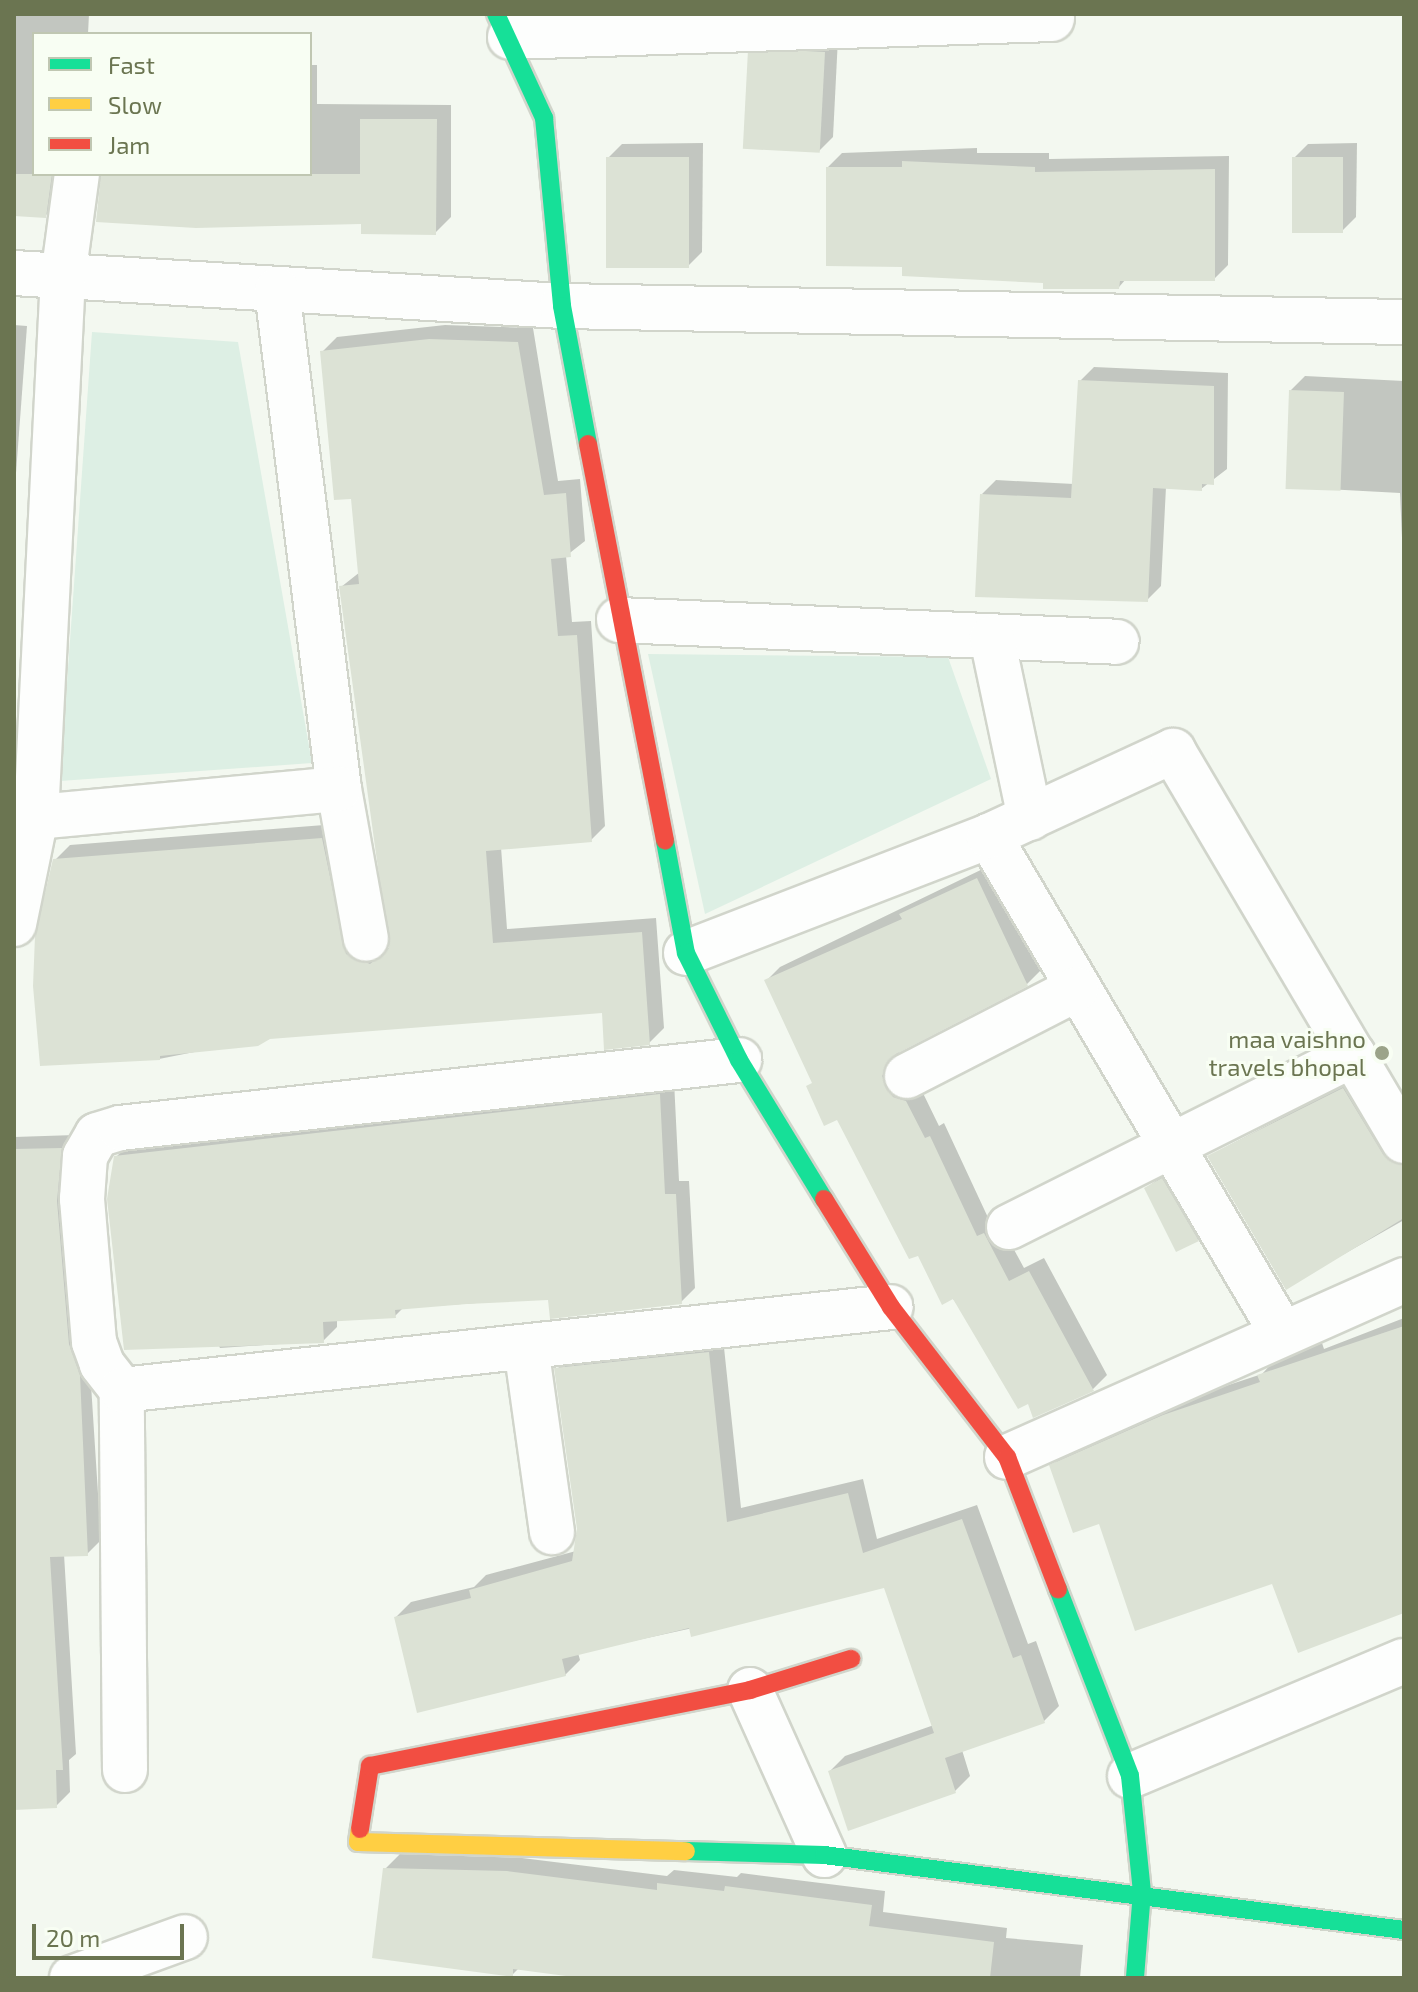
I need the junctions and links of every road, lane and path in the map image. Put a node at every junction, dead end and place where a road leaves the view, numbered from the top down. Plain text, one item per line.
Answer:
1 (1052, 19) dead end
2 (503, 26) edge
3 (77, 176) edge
4 (14, 273) edge
5 (63, 277) junction
6 (277, 290) junction
7 (562, 306) junction
8 (1404, 322) edge
9 (619, 620) junction
10 (992, 638) junction
11 (1117, 642) dead end
12 (339, 789) junction
13 (36, 817) junction
14 (1030, 818) junction
15 (989, 836) junction
16 (14, 924) edge
17 (366, 939) dead end
18 (686, 953) junction
19 (1076, 989) junction
20 (1353, 1055) junction
21 (739, 1060) junction
22 (907, 1076) dead end
23 (1404, 1141) edge
24 (1169, 1148) junction
25 (1009, 1227) dead end
26 (1404, 1280) edge
27 (891, 1307) junction
28 (1282, 1333) junction
29 (526, 1347) junction
30 (122, 1390) junction
31 (1007, 1457) junction
32 (552, 1532) dead end
33 (851, 1659) dead end
34 (1404, 1661) edge
35 (750, 1690) junction
36 (125, 1770) dead end
37 (1130, 1776) junction
38 (824, 1855) junction
39 (1142, 1892) junction
40 (1404, 1930) edge
41 (185, 1937) dead end
42 (72, 1978) edge
43 (1135, 1978) edge

1 - 2 street
2 - 7 street
3 - 5 street
4 - 5 street
5 - 6 street
5 - 13 street
6 - 7 street
6 - 12 street
7 - 8 street
7 - 9 street
9 - 10 street
9 - 18 street
10 - 11 street
10 - 14 street
12 - 13 street
12 - 17 street
13 - 16 street
14 - 15 street
14 - 20 street
15 - 18 street
15 - 19 street
18 - 21 street
19 - 22 street
19 - 24 street
20 - 23 street
20 - 24 street
21 - 27 street
21 - 30 street
24 - 25 street
24 - 28 street
26 - 28 street
27 - 29 street
27 - 31 street
28 - 31 street
29 - 30 street
29 - 32 street
30 - 36 street
31 - 37 street
33 - 35 street
34 - 37 street
35 - 38 street
35 - 38 street
37 - 39 street
38 - 39 street
39 - 40 street
39 - 43 street
41 - 42 street

